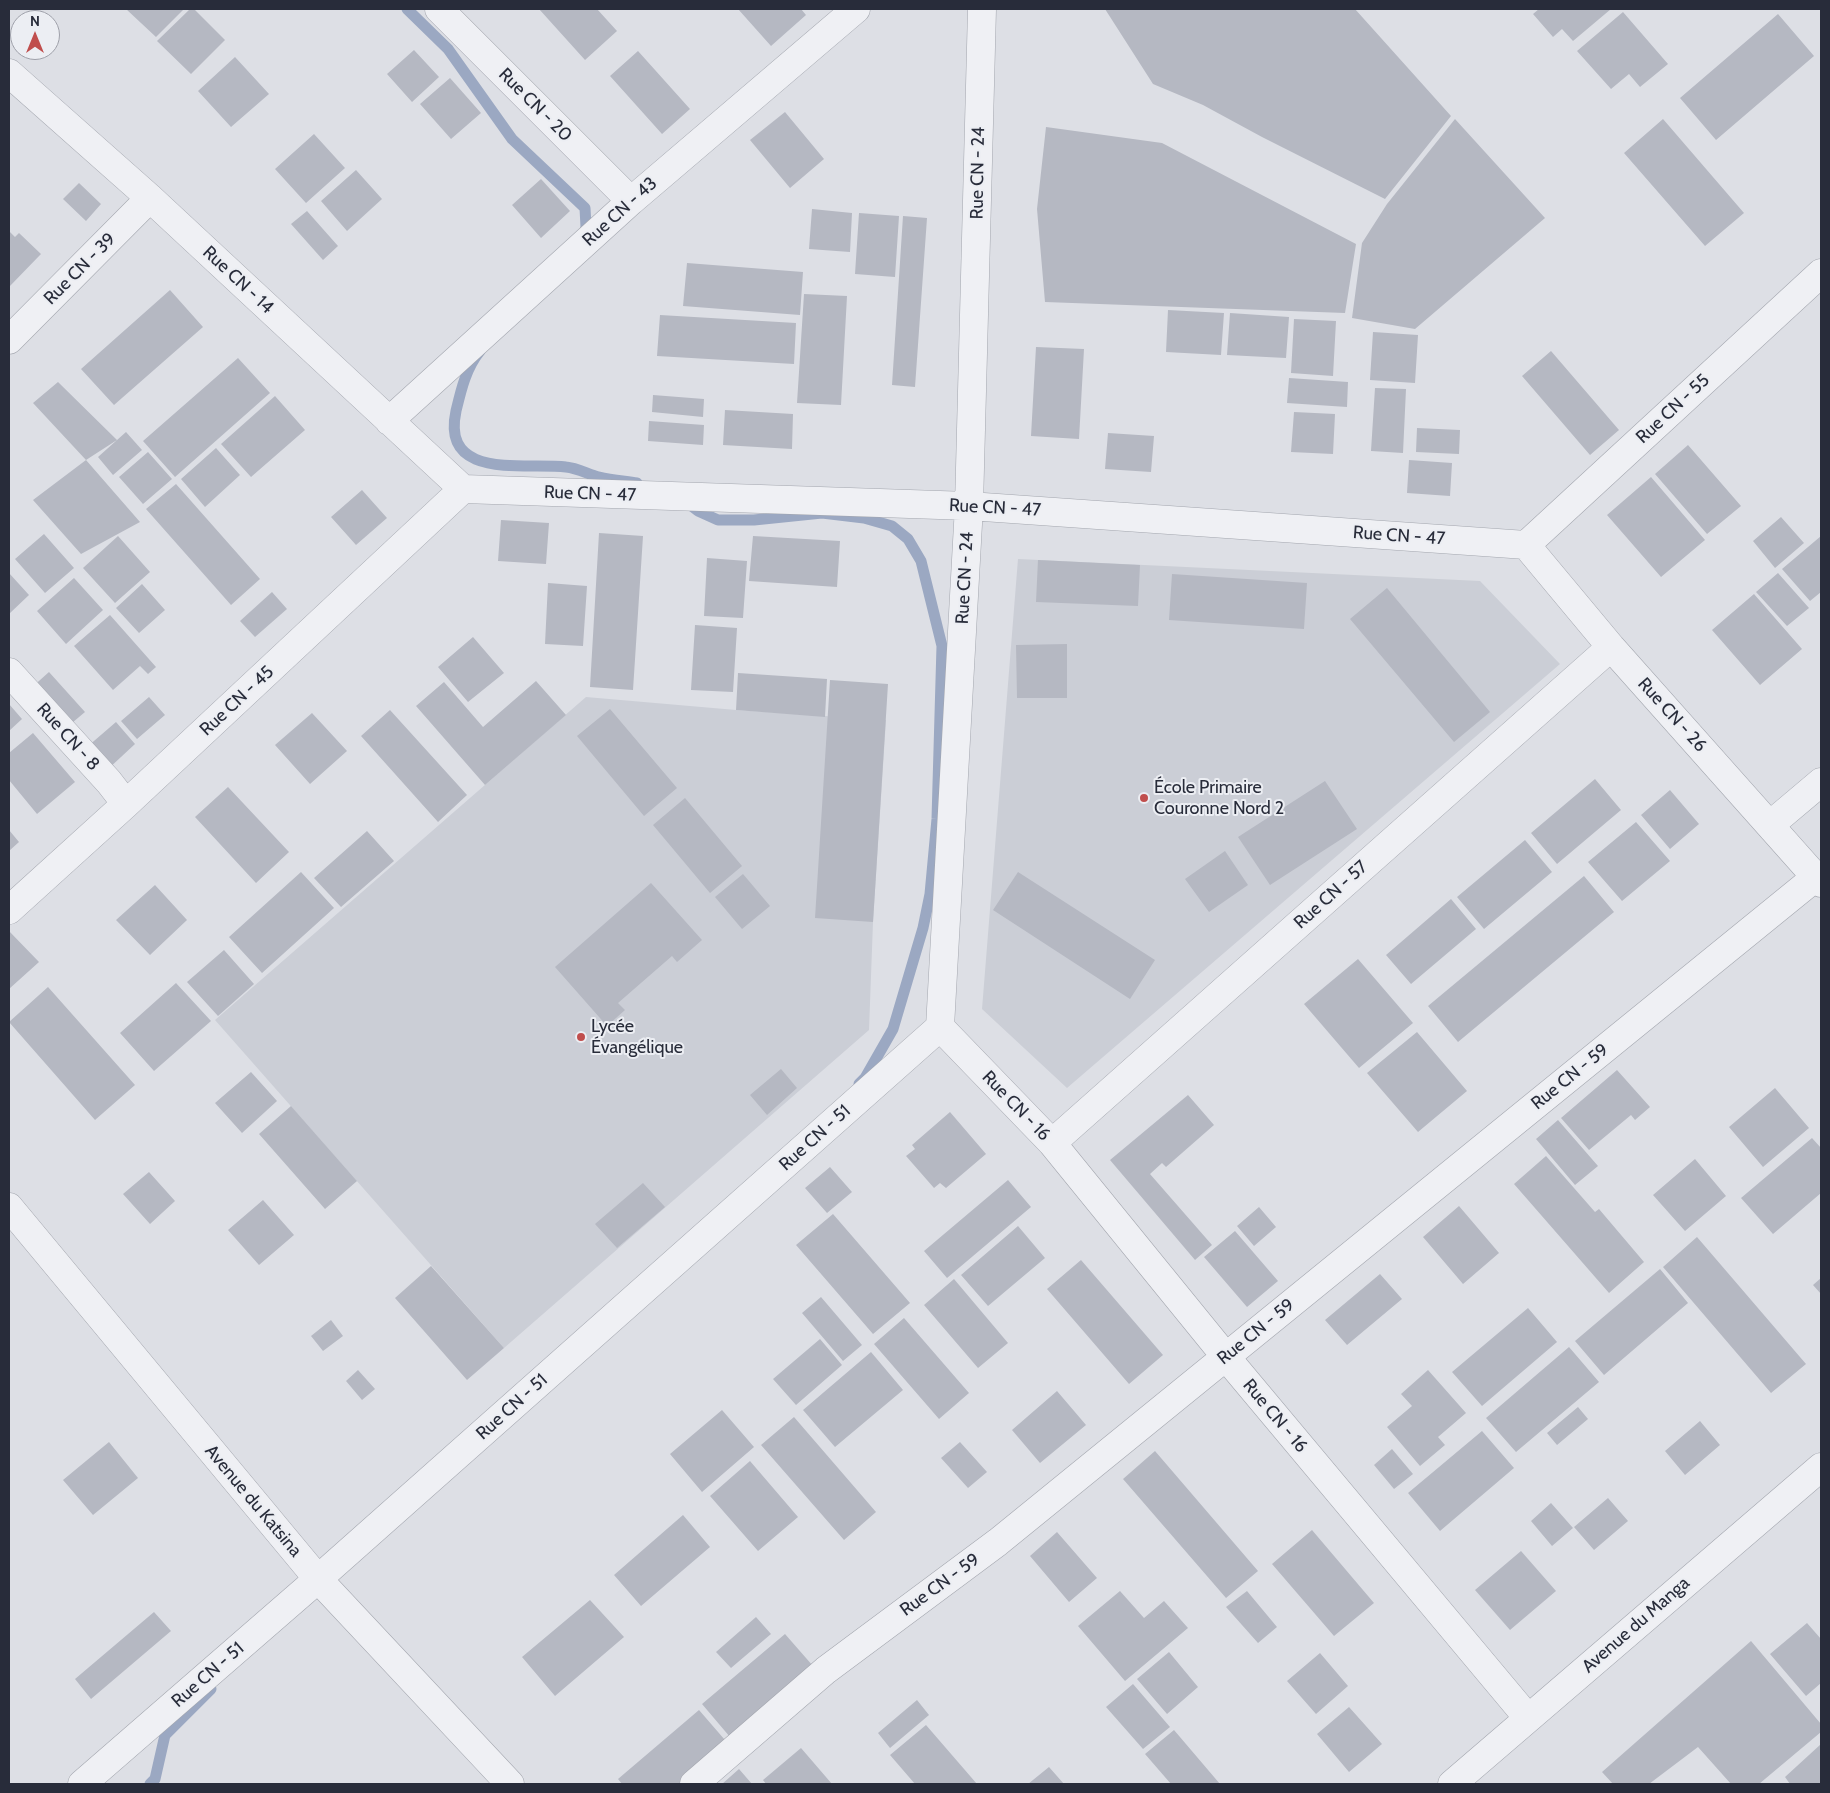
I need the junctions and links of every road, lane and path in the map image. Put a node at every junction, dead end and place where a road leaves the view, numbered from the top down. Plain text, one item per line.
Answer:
1 (439, 9) edge
2 (856, 9) edge
3 (982, 9) edge
4 (9, 73) edge
5 (150, 198) junction
6 (631, 201) junction
7 (1817, 286) edge
8 (9, 340) edge
9 (389, 421) junction
10 (463, 490) junction
11 (969, 506) junction
12 (1526, 545) junction
13 (1610, 647) junction
14 (9, 672) edge
15 (1821, 782) edge
16 (126, 804) junction
17 (1770, 825) junction
18 (1819, 880) edge
19 (9, 910) edge
20 (940, 1027) junction
21 (1052, 1143) junction
22 (9, 1207) edge
23 (1226, 1357) junction
24 (1821, 1466) edge
25 (318, 1579) junction
26 (1528, 1718) junction
27 (82, 1784) edge
28 (510, 1784) edge
29 (694, 1784) edge
30 (1452, 1784) edge

1 - 6 street, Rue CN - 20
2 - 6 street, Rue CN - 43
3 - 11 street, Rue CN - 24
4 - 5 street, Rue CN - 14
5 - 8 street, Rue CN - 39
5 - 9 street, Rue CN - 14
6 - 9 street, Rue CN - 43
7 - 12 street, Rue CN - 55
9 - 10 street, Rue CN - 14
10 - 11 street, Rue CN - 47
10 - 16 street, Rue CN - 45
11 - 12 street, Rue CN - 47
11 - 20 street, Rue CN - 24
12 - 13 street, Rue CN - 26
13 - 17 street, Rue CN - 26
13 - 21 street, Rue CN - 57
14 - 16 street, Rue CN - 8
15 - 17 street
16 - 19 street, Rue CN - 45
17 - 18 street, Rue CN - 26
18 - 23 street, Rue CN - 59
20 - 21 street, Rue CN - 16
20 - 25 street, Rue CN - 51
21 - 23 street, Rue CN - 16
22 - 25 street, Avenue du Katsina
23 - 26 street, Rue CN - 16
23 - 29 street, Rue CN - 59
24 - 26 street, Avenue du Manga
25 - 27 street, Rue CN - 51
25 - 28 street, Avenue du Katsina
26 - 30 street, Avenue du Manga

